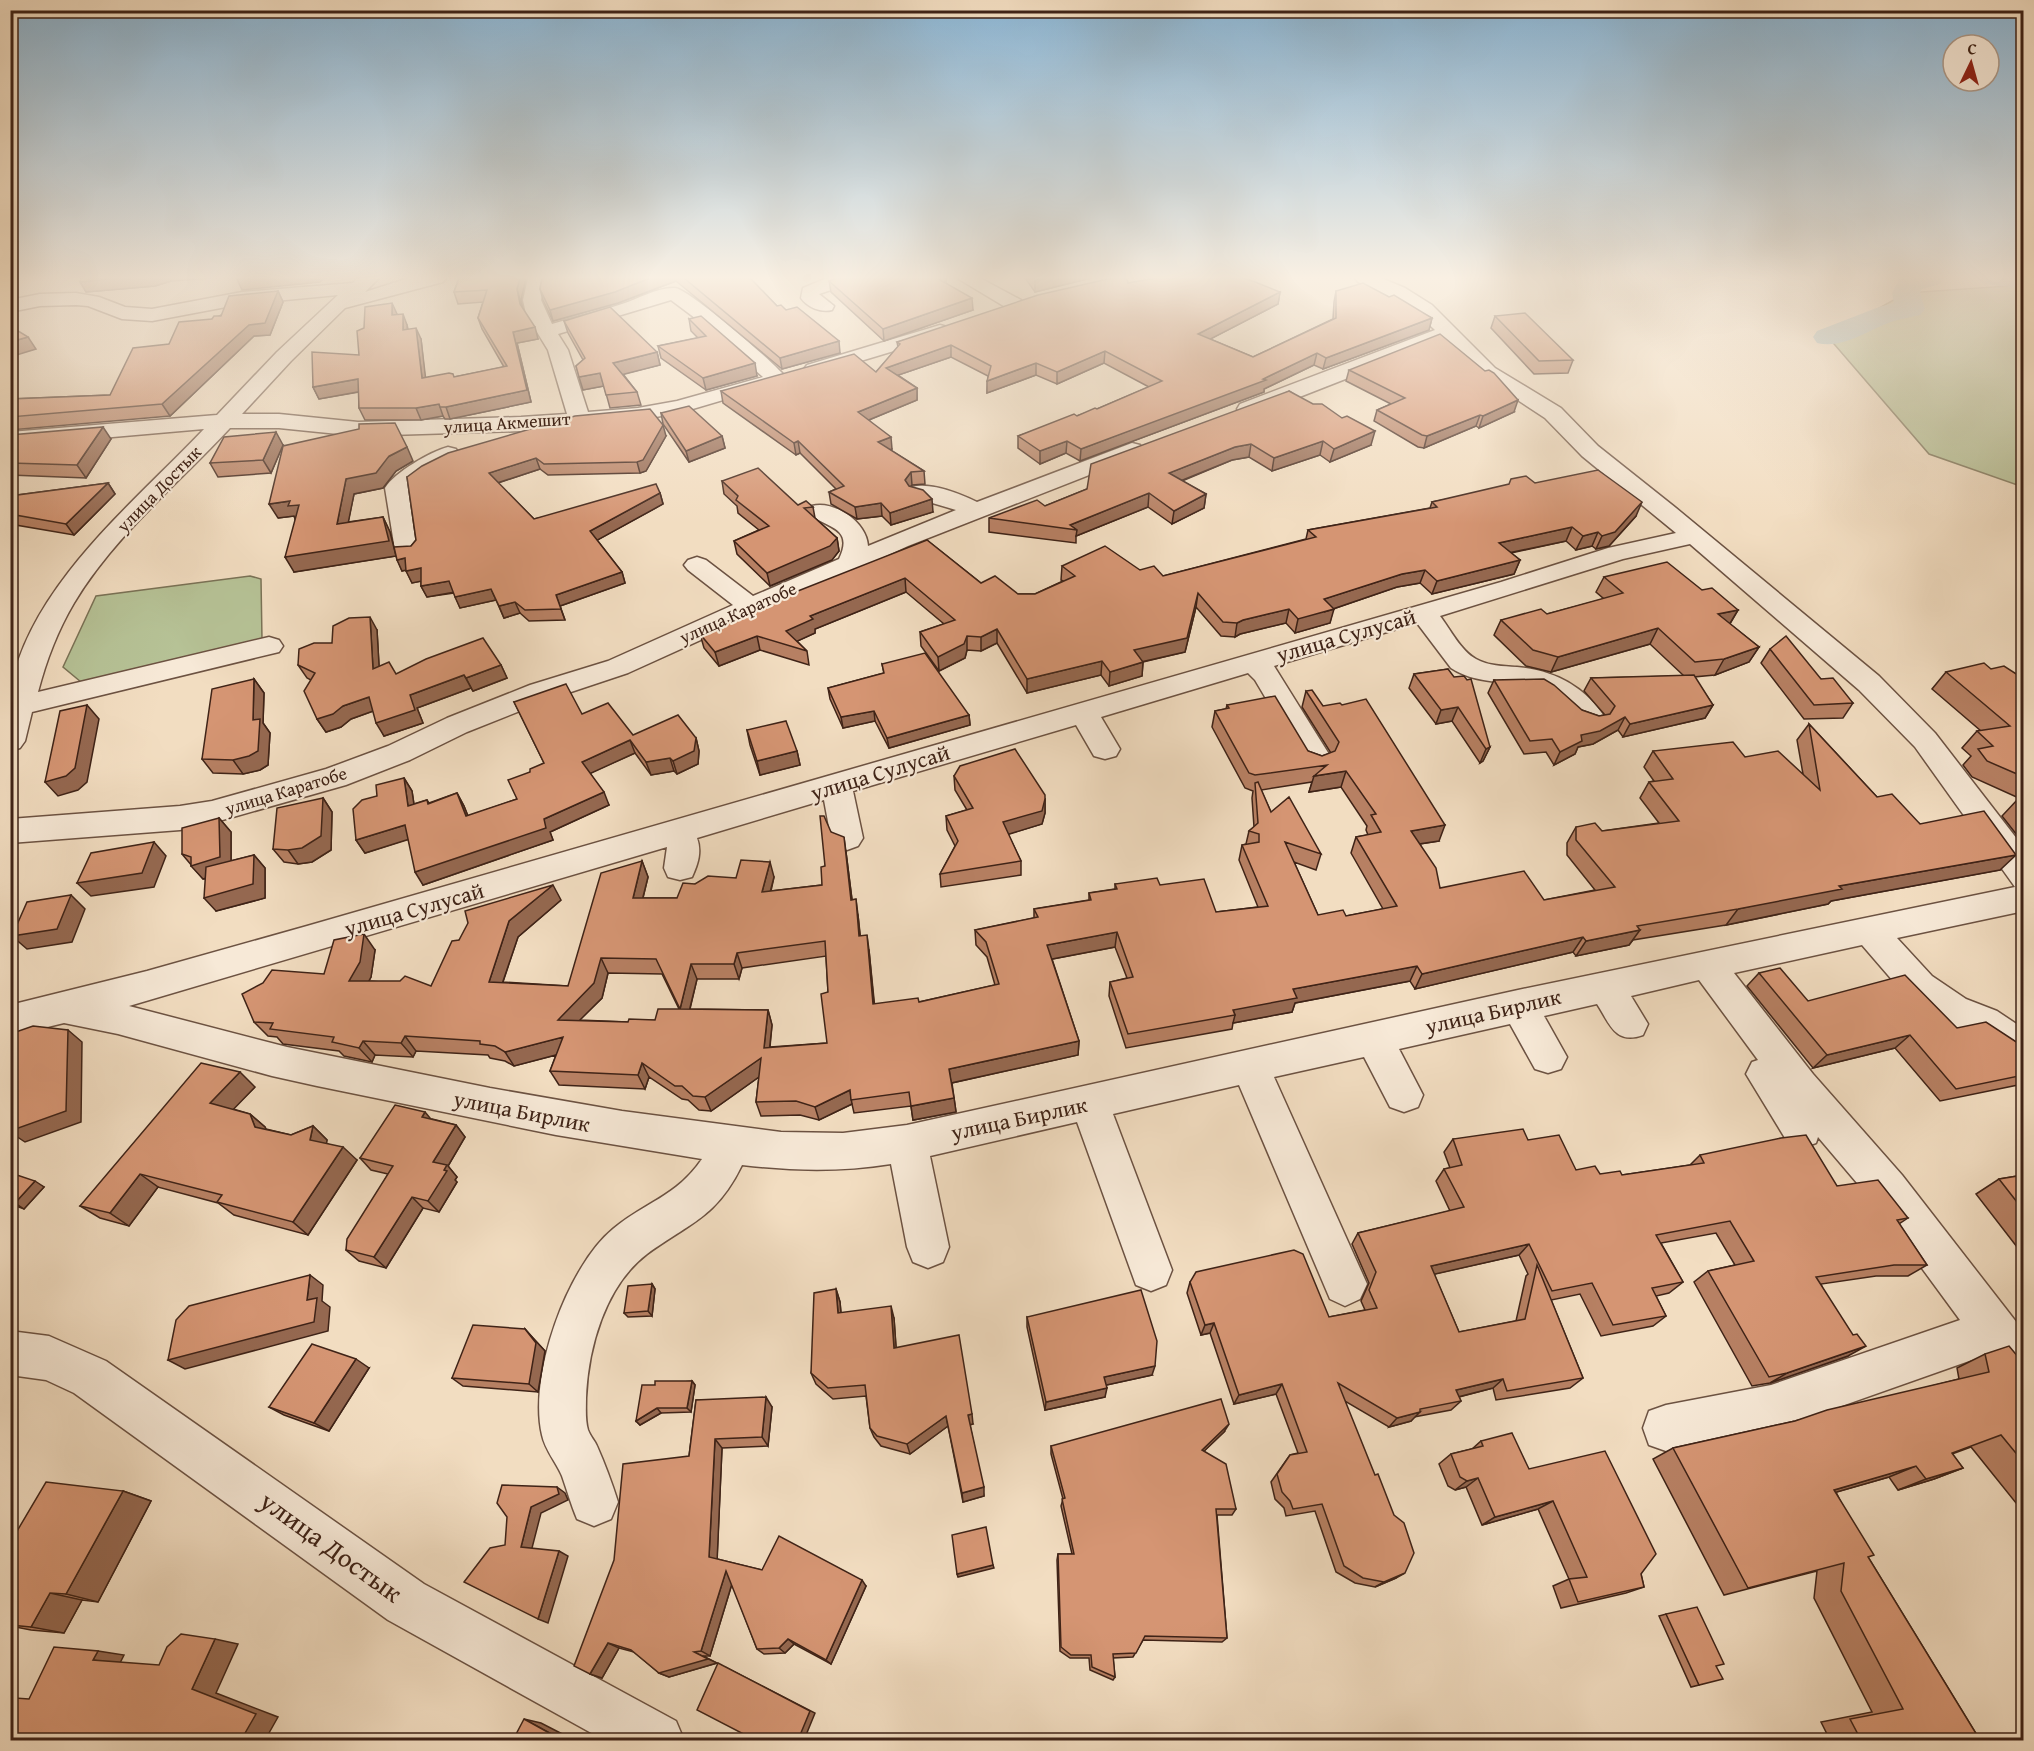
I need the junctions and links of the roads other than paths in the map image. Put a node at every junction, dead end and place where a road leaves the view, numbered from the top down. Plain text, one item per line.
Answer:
1 (282, 360) edge
2 (562, 360) edge
3 (755, 360) edge
4 (848, 360) edge
5 (1376, 360) edge
6 (1476, 360) edge
7 (778, 380) junction
8 (1224, 417) edge
9 (580, 418) junction
10 (225, 421) junction
11 (460, 428) junction
12 (10, 439) edge
13 (1159, 440) edge
14 (920, 492) edge
15 (820, 511) dead end
16 (977, 511) junction
17 (1694, 536) junction
18 (407, 549) edge
19 (849, 563) junction
20 (697, 565) dead end
21 (748, 608) junction
22 (1423, 612) junction
23 (269, 646) dead end
24 (1253, 662) junction
25 (19, 706) junction
26 (1083, 712) junction
27 (1591, 719) edge
28 (10, 741) edge
29 (1105, 749) dead end
30 (1317, 759) edge
31 (836, 785) junction
32 (10, 831) edge
33 (678, 832) junction
34 (848, 838) dead end
35 (680, 868) dead end
36 (2024, 877) edge
37 (2024, 898) edge
38 (1870, 931) junction
39 (1697, 966) junction
40 (1605, 986) junction
41 (1518, 1005) junction
42 (66, 1008) junction
43 (10, 1021) edge
44 (1630, 1024) dead end
45 (1374, 1038) junction
46 (2024, 1049) edge
47 (1548, 1057) dead end
48 (1250, 1066) junction
49 (1404, 1095) dead end
50 (1089, 1103) junction
51 (1803, 1130) dead end
52 (907, 1143) junction
53 (731, 1146) junction
54 (928, 1247) dead end
55 (1151, 1270) dead end
56 (1346, 1284) dead end
57 (1994, 1330) junction
58 (10, 1353) edge
59 (2024, 1369) edge
60 (1666, 1428) dead end
61 (594, 1502) dead end
62 (657, 1740) edge

1 - 10 street, улица Достык
2 - 9 street
3 - 7 street
4 - 7 street, улица Акмешит
5 - 8 street
6 - 17 street
7 - 9 street, улица Акмешит
9 - 11 street, улица Акмешит
10 - 11 street, улица Акмешит
10 - 12 street, улица Акмешит
10 - 25 street, улица Достык
11 - 18 street
13 - 16 street, улица Каратобе
14 - 16 street
15 - 19 street
16 - 19 street, улица Каратобе
17 - 22 street, улица Сулусай
17 - 36 street
19 - 21 street, улица Каратобе
20 - 21 street
21 - 32 street, улица Каратобе
22 - 24 street, улица Сулусай
22 - 27 street
23 - 25 street
24 - 26 street, улица Сулусай
24 - 30 street
25 - 28 street, улица Достык
26 - 29 street
26 - 31 street, улица Сулусай
31 - 33 street, улица Сулусай
31 - 34 street
33 - 35 street
33 - 42 street, улица Сулусай
37 - 38 street, улица Бирлик
38 - 39 street, улица Бирлик
38 - 46 street
39 - 40 street, улица Бирлик
39 - 51 street
39 - 57 street
40 - 41 street, улица Бирлик
40 - 44 street
41 - 45 street, улица Бирлик
41 - 47 street
42 - 43 street, улица Бирлик
42 - 53 street, улица Бирлик
45 - 48 street, улица Бирлик
45 - 49 street
48 - 50 street, улица Бирлик
48 - 56 street
50 - 52 street, улица Бирлик
50 - 55 street
52 - 53 street, улица Бирлик
52 - 54 street
53 - 61 street
57 - 59 street
57 - 60 street
58 - 62 street, улица Достык

